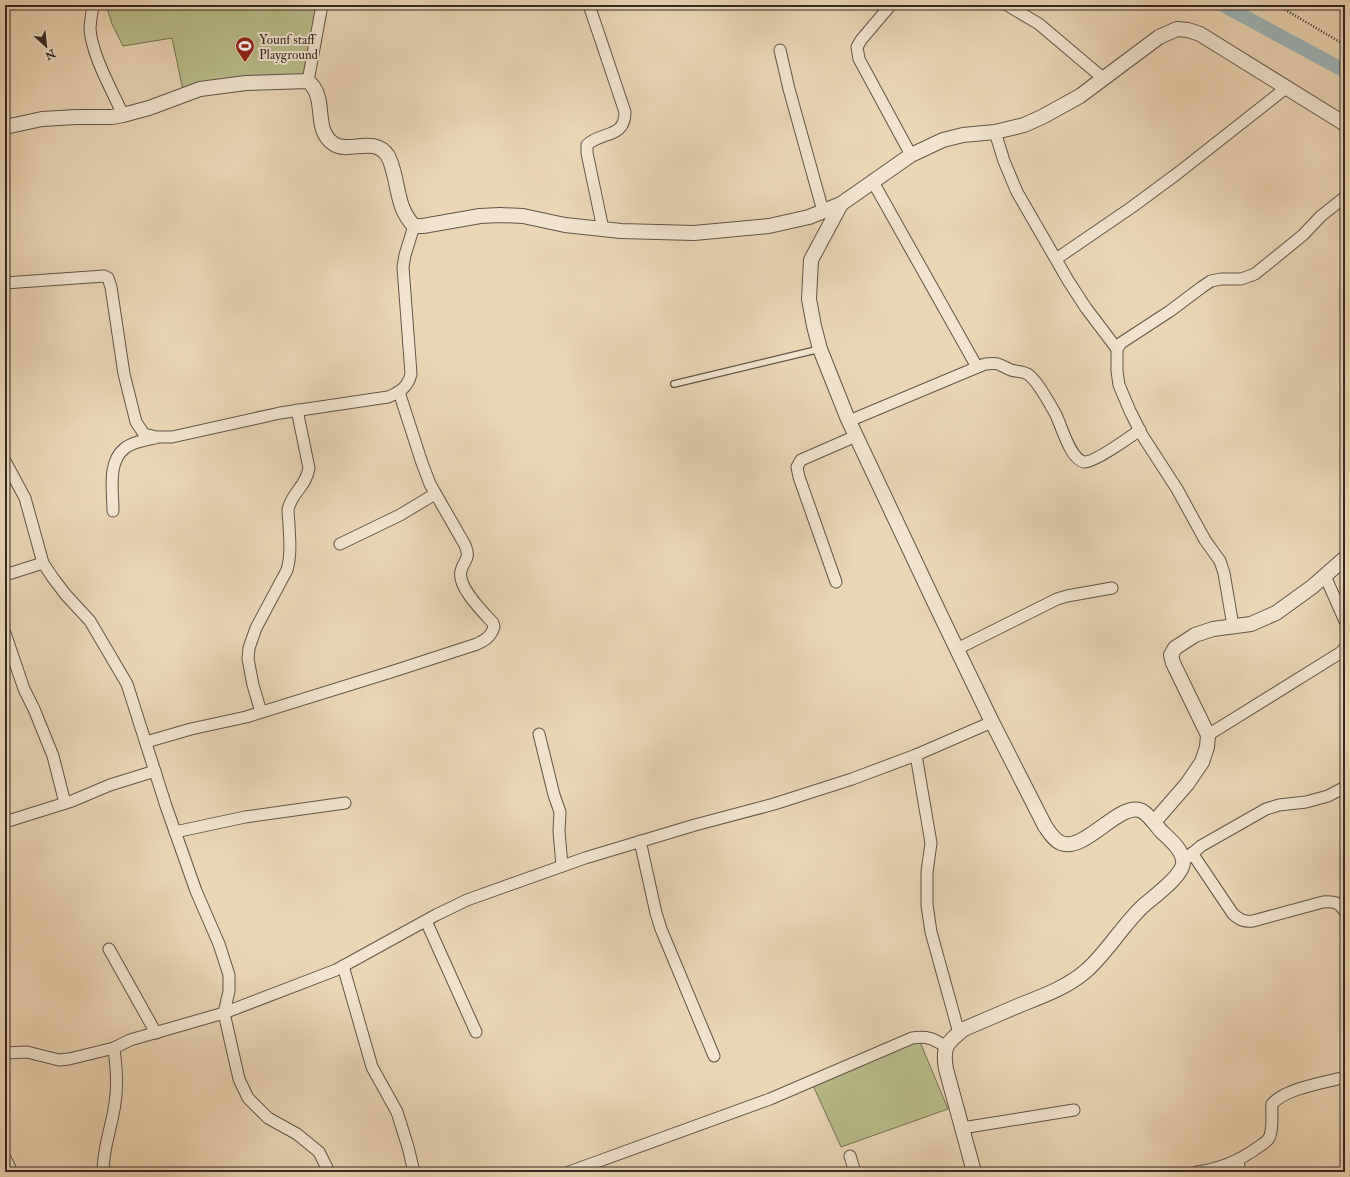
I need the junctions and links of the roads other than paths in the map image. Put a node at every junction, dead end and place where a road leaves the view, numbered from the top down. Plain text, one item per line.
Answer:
1 (93, 5) edge
2 (322, 5) edge
3 (589, 5) edge
4 (890, 5) edge
5 (1007, 5) edge
6 (780, 50) dead end
7 (1104, 79) junction
8 (308, 81) junction
9 (1286, 88) junction
10 (123, 115) junction
11 (1345, 124) edge
12 (5, 127) edge
13 (995, 132) junction
14 (911, 155) junction
15 (873, 182) junction
16 (1345, 197) edge
17 (841, 204) junction
18 (823, 211) junction
19 (414, 226) junction
20 (603, 229) junction
21 (1056, 259) junction
22 (5, 283) edge
23 (820, 349) junction
24 (1117, 349) junction
25 (977, 367) junction
26 (674, 384) dead end
27 (399, 392) junction
28 (297, 410) junction
29 (850, 421) junction
30 (1140, 430) junction
31 (856, 436) junction
32 (157, 437) junction
33 (5, 461) edge
34 (435, 494) junction
35 (113, 511) dead end
36 (340, 544) dead end
37 (1345, 558) edge
38 (43, 563) junction
39 (5, 575) edge
40 (1325, 576) junction
41 (836, 582) dead end
42 (1112, 588) dead end
43 (1345, 621) edge
44 (1233, 626) junction
45 (5, 633) edge
46 (1345, 648) edge
47 (957, 649) junction
48 (261, 712) junction
49 (992, 722) junction
50 (539, 734) dead end
51 (1208, 735) junction
52 (146, 742) junction
53 (916, 755) junction
54 (155, 771) junction
55 (1345, 787) edge
56 (65, 803) junction
57 (345, 803) dead end
58 (5, 822) edge
59 (1154, 822) junction
60 (175, 832) junction
61 (640, 841) junction
62 (1188, 857) junction
63 (562, 866) junction
64 (1345, 912) edge
65 (426, 921) junction
66 (109, 949) dead end
67 (343, 966) junction
68 (224, 1014) junction
69 (476, 1032) dead end
70 (156, 1033) junction
71 (959, 1033) junction
72 (946, 1047) junction
73 (114, 1048) junction
74 (5, 1053) edge
75 (714, 1056) dead end
76 (1345, 1077) edge
77 (1074, 1110) dead end
78 (962, 1128) junction
79 (850, 1156) dead end
80 (5, 1158) edge
81 (1239, 1166) edge
82 (600, 1167) edge
83 (12, 1172) edge
84 (104, 1172) edge
85 (329, 1172) edge
86 (414, 1172) edge
87 (569, 1172) edge
88 (855, 1172) edge
89 (974, 1172) edge
90 (1197, 1172) edge

1 - 10 street
2 - 8 street
3 - 20 street
4 - 14 street
5 - 7 street
6 - 18 street
7 - 9 street
7 - 13 street
8 - 10 street
8 - 19 street
9 - 11 street
9 - 21 street
10 - 12 street
13 - 14 street
13 - 21 street
14 - 15 street
15 - 17 street
15 - 25 street
16 - 24 street
17 - 18 street
17 - 23 street
18 - 20 street
19 - 20 street
19 - 27 street
21 - 24 street
22 - 32 street
23 - 26 lane
23 - 29 street
24 - 30 street
25 - 29 street
25 - 30 street
27 - 28 street
27 - 34 street
28 - 32 street
28 - 48 street
29 - 31 street
30 - 44 street
31 - 41 street
31 - 47 street
32 - 35 street
33 - 38 street
34 - 36 street
34 - 48 street
37 - 40 street
38 - 39 street
38 - 52 street
40 - 43 street
40 - 44 street
42 - 47 street
44 - 51 street
45 - 56 street
46 - 51 street
47 - 49 street
48 - 52 street
49 - 53 street
49 - 59 street
50 - 63 street
51 - 59 street
52 - 54 street
53 - 61 street
53 - 71 street
54 - 56 street
54 - 60 street
55 - 62 street
56 - 58 street
57 - 60 street
59 - 62 street
60 - 68 street
61 - 63 street
61 - 75 street
62 - 64 street
62 - 71 street
63 - 65 street
65 - 67 street
65 - 69 street
66 - 70 street
67 - 68 street
67 - 86 street
68 - 70 street
68 - 85 street
70 - 73 street
71 - 72 street
72 - 78 street
72 - 82 street
73 - 74 street
73 - 84 street
76 - 81 street
77 - 78 street
78 - 89 street
79 - 88 street
80 - 83 street
81 - 90 street
82 - 87 street

